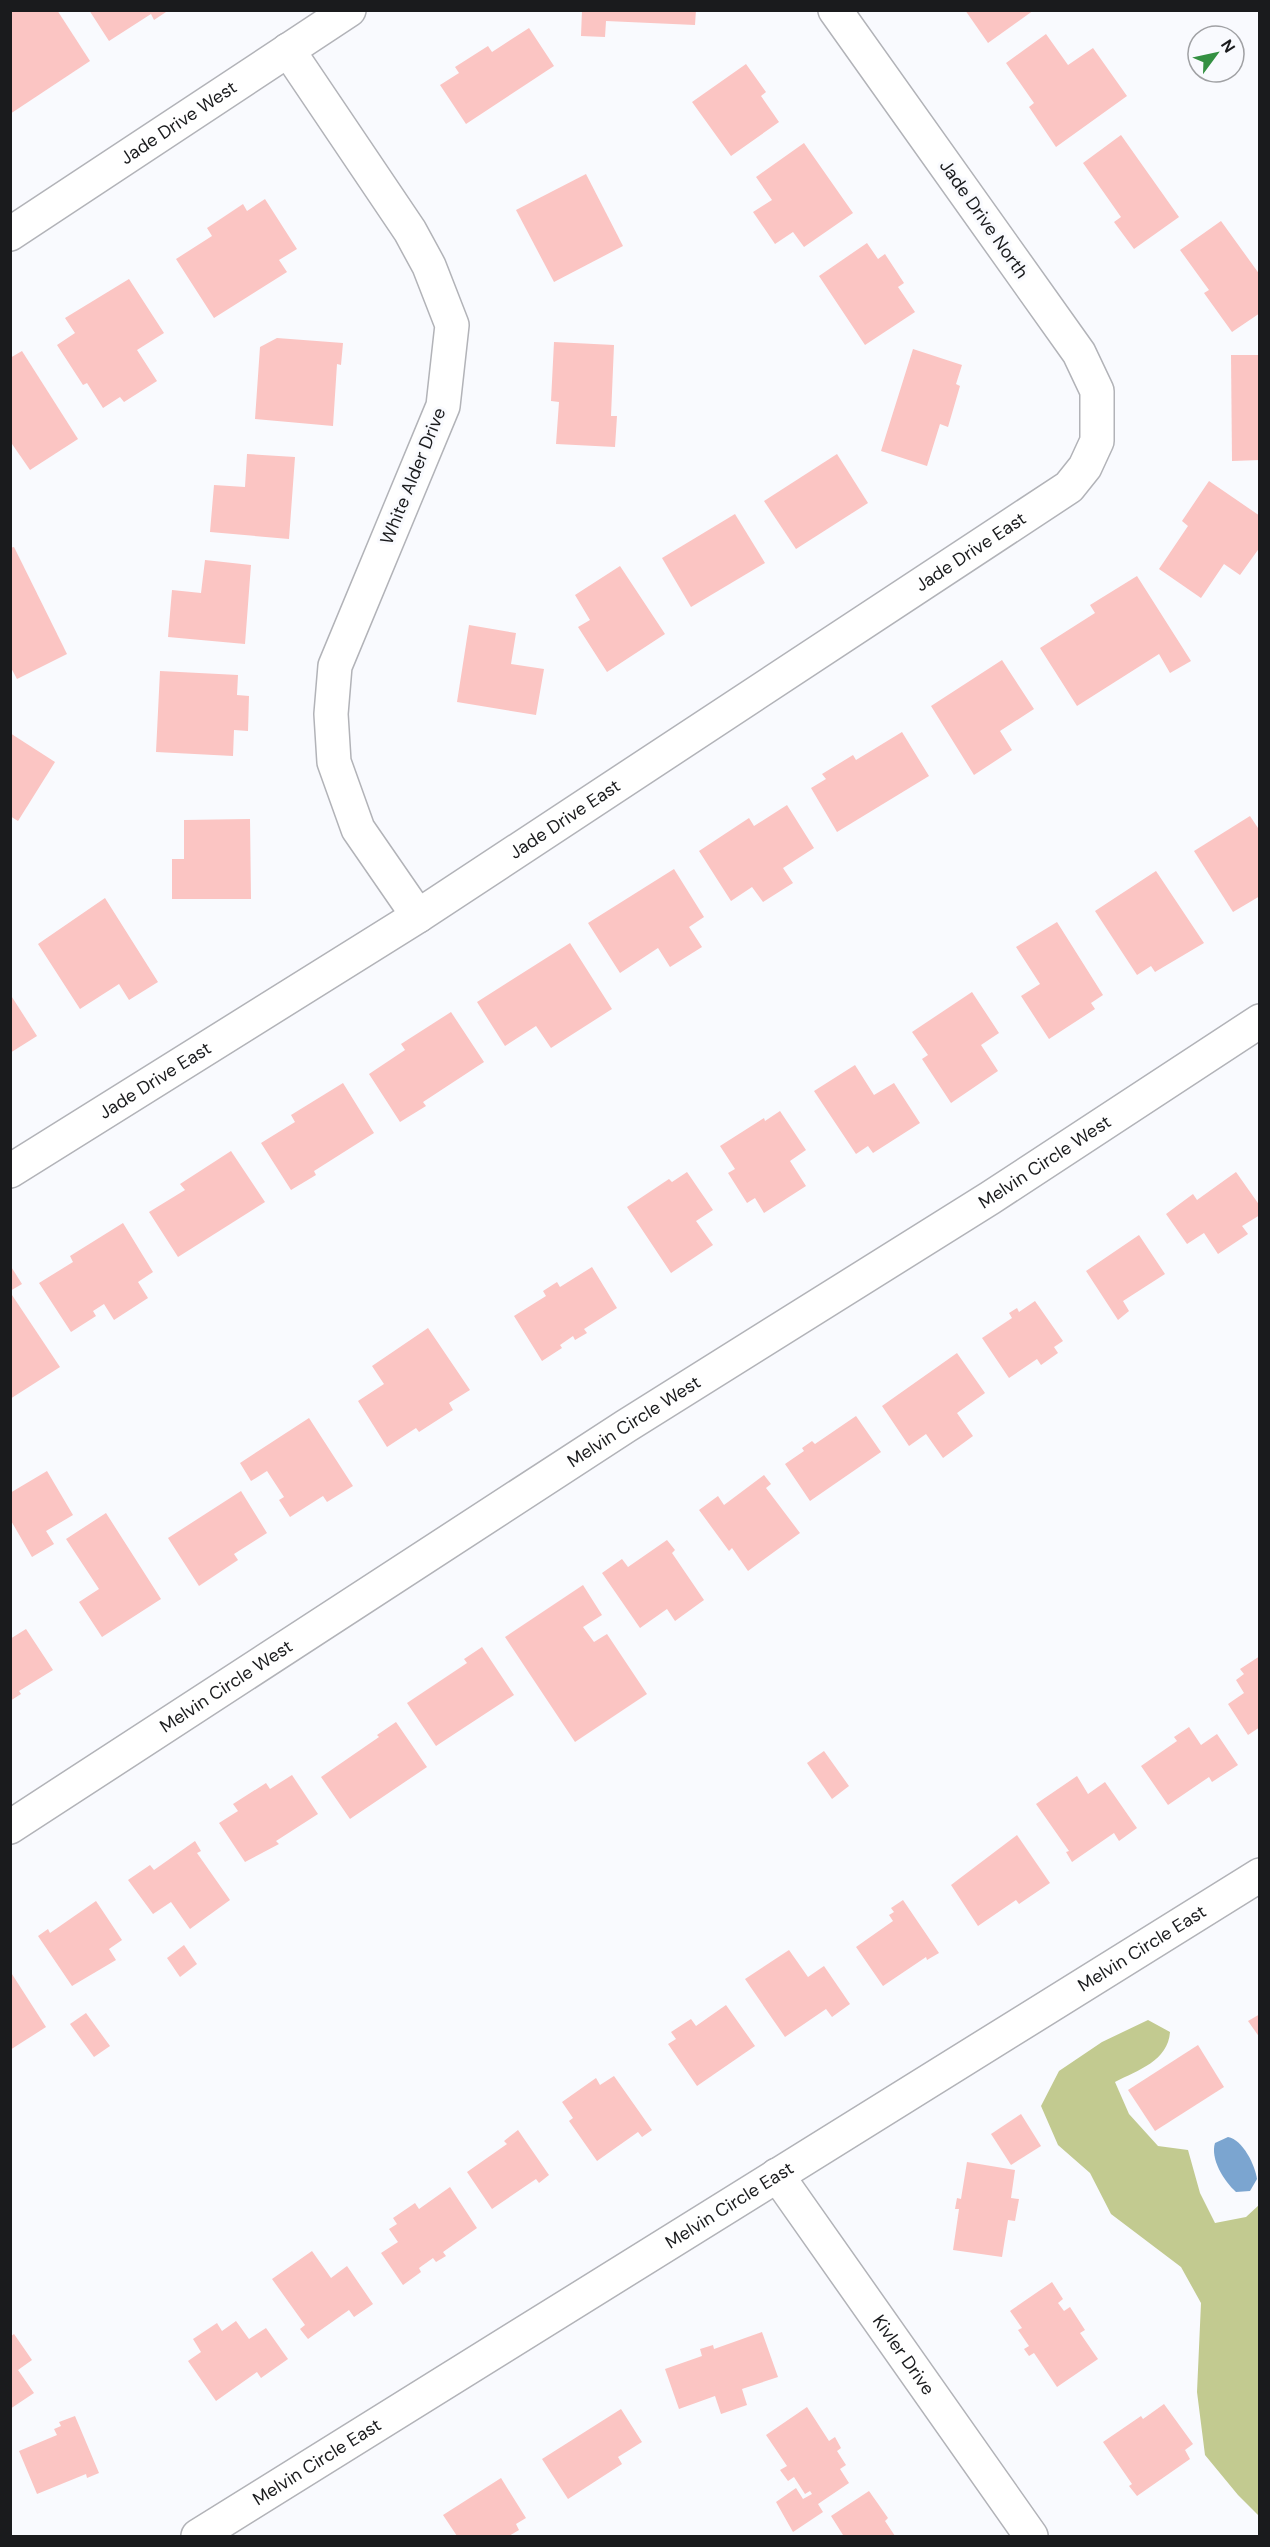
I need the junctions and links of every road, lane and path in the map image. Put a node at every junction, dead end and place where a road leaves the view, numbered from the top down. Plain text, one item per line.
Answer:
1 (349, 10) edge
2 (835, 10) edge
3 (288, 50) junction
4 (10, 234) edge
5 (1097, 441) joint
6 (418, 916) junction
7 (1260, 1021) edge
8 (10, 1171) edge
9 (10, 1827) edge
10 (1260, 1875) edge
11 (777, 2175) junction
12 (198, 2536) edge
13 (1031, 2536) edge

1 - 3 street, Jade Drive West
2 - 5 street, Jade Drive North
3 - 4 street, Jade Drive West
3 - 6 street, White Alder Drive
5 - 6 street, Jade Drive East
6 - 8 street, Jade Drive East
7 - 9 street, Melvin Circle West
10 - 11 street, Melvin Circle East
11 - 12 street, Melvin Circle East
11 - 13 street, Kivler Drive

